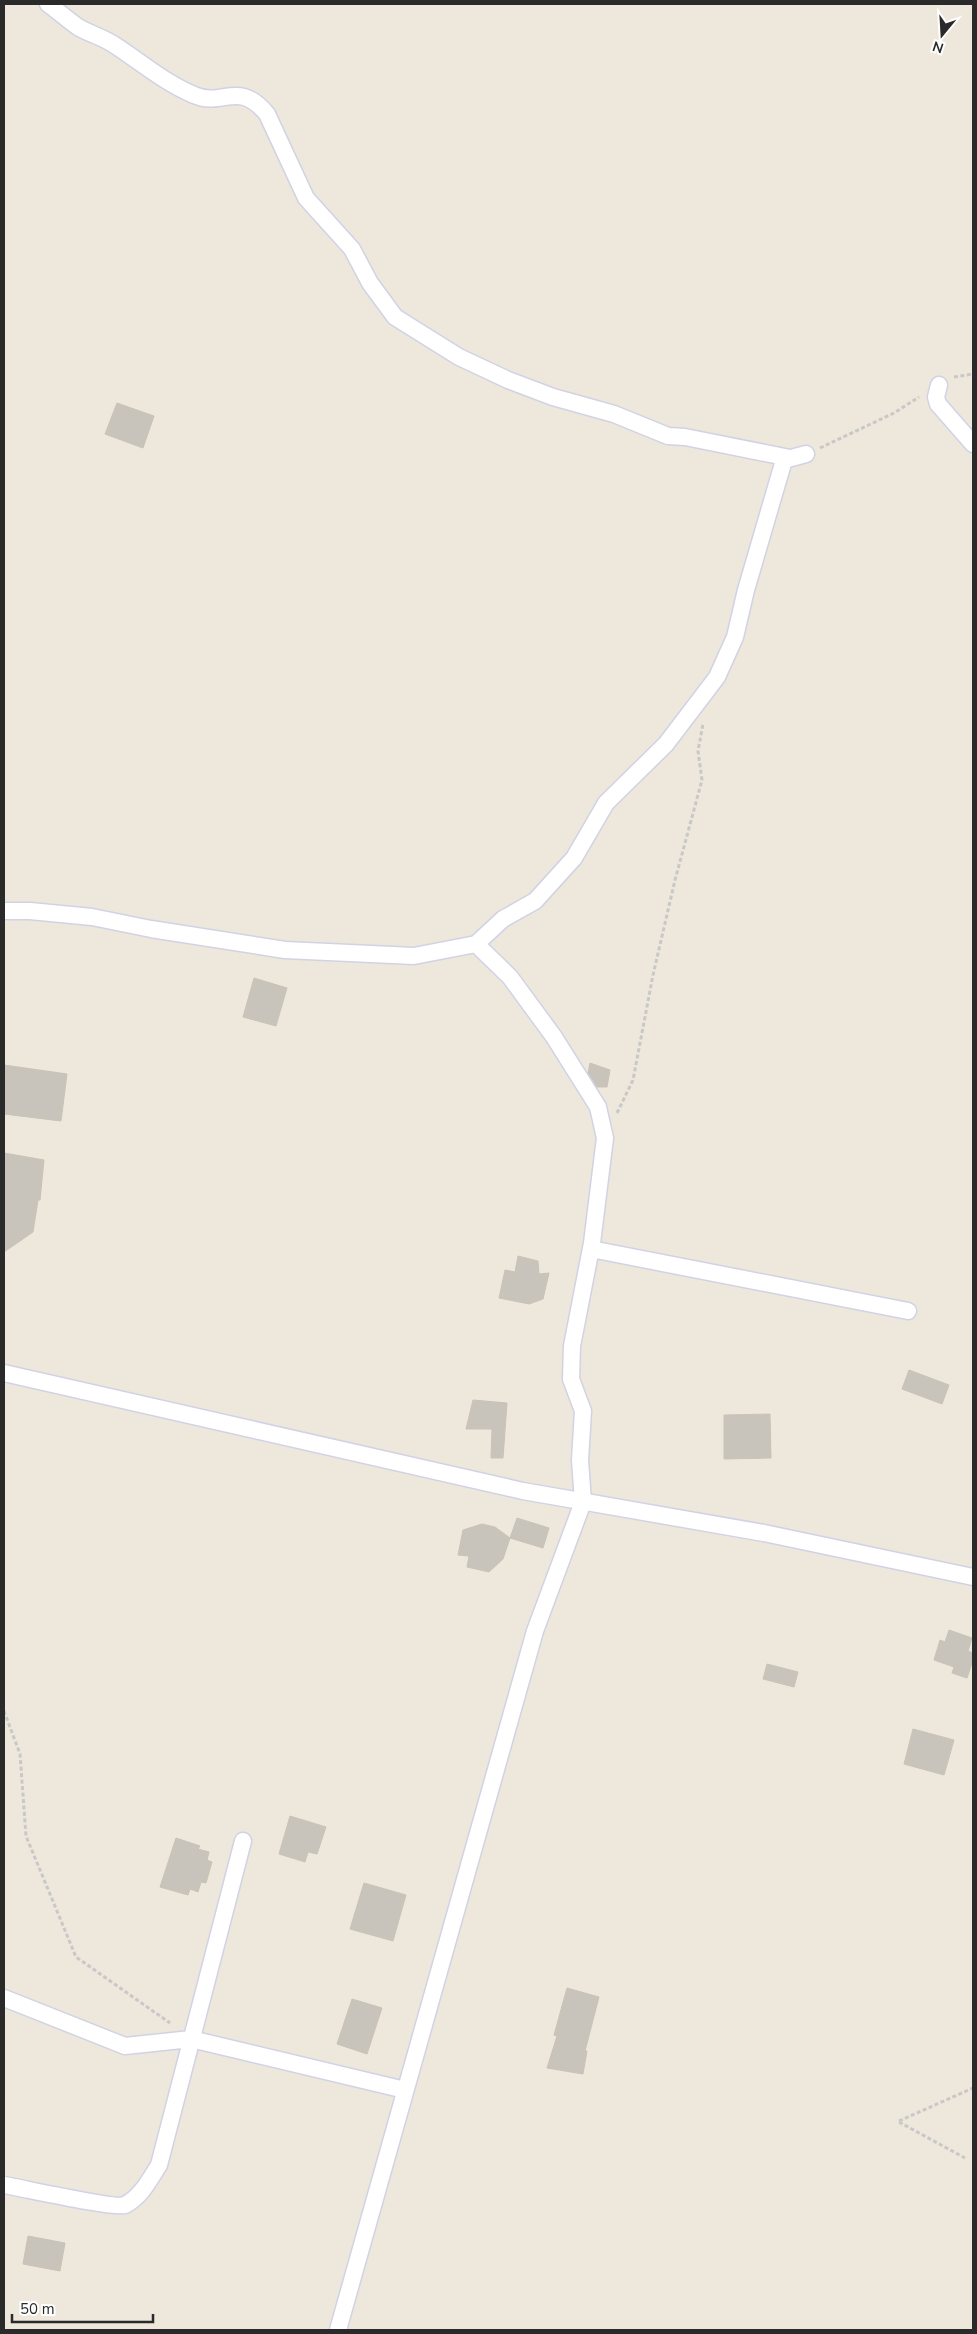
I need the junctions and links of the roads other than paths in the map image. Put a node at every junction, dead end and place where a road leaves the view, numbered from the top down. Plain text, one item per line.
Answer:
1 (48, 4) edge
2 (939, 385) road end
3 (973, 444) edge
4 (4, 911) edge
5 (476, 944) junction
6 (591, 1249) junction
7 (908, 1311) dead end
8 (4, 1374) edge
9 (583, 1502) junction
10 (973, 1577) edge
11 (243, 1841) dead end
12 (4, 1998) edge
13 (190, 2039) junction
14 (405, 2090) junction
15 (4, 2185) edge
16 (338, 2330) edge

1 - 5 street
2 - 3 street
4 - 5 street
5 - 6 street
6 - 7 street
6 - 9 street
8 - 9 street
9 - 10 street
9 - 14 street
11 - 13 street
12 - 13 street
13 - 14 street
13 - 15 street
14 - 16 street

